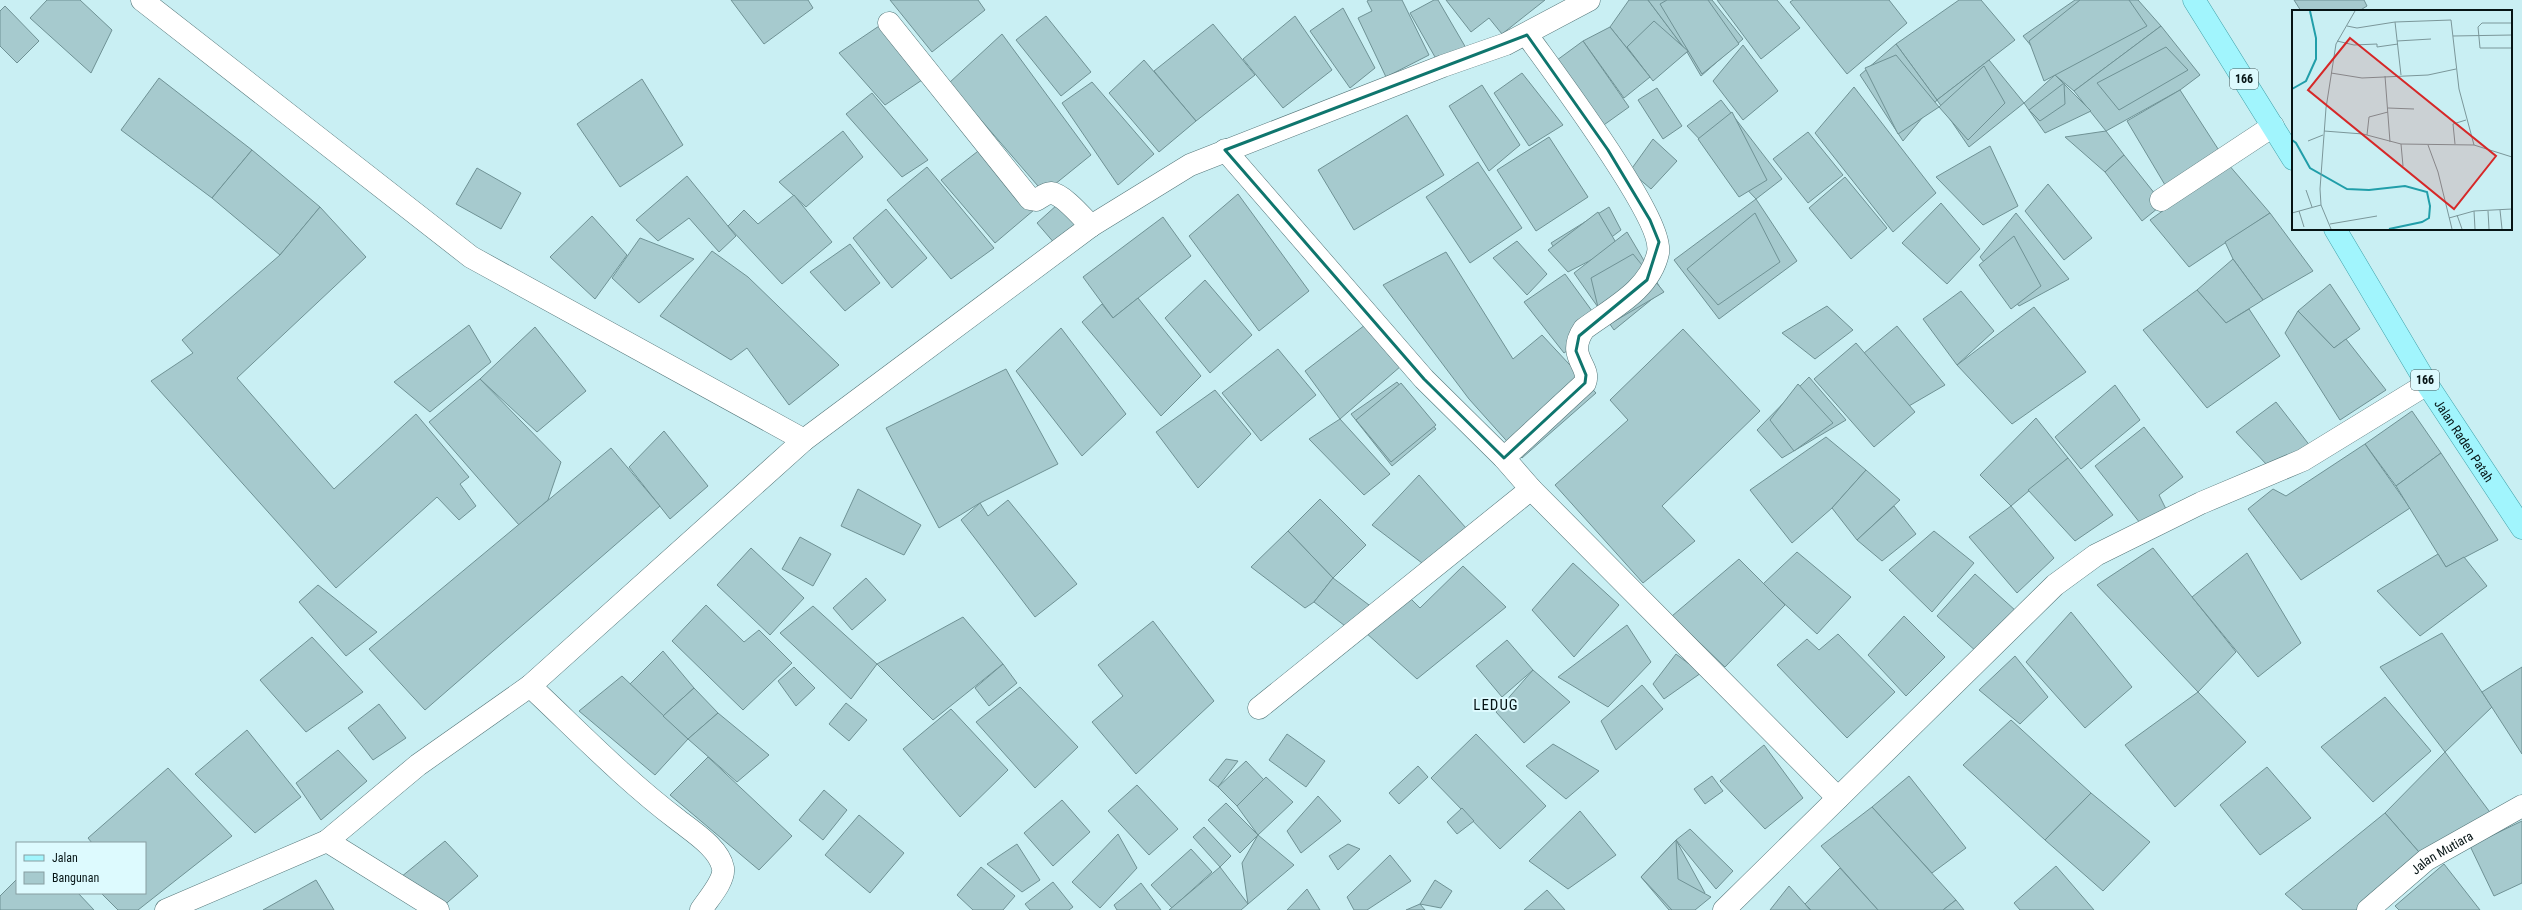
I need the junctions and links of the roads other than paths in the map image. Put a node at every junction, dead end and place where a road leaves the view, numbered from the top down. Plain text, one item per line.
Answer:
1 (142, 0) edge
2 (1589, 0) edge
3 (2194, 0) edge
4 (1566, 6) edge
5 (889, 23) dead end
6 (1527, 34) junction
7 (2273, 126) junction
8 (1225, 150) junction
9 (2292, 157) edge
10 (2161, 200) dead end
11 (1091, 226) junction
12 (2336, 230) edge
13 (2427, 384) junction
14 (804, 440) junction
15 (1504, 458) junction
16 (1532, 489) junction
17 (2522, 528) edge
18 (530, 686) junction
19 (1259, 708) dead end
20 (1838, 798) junction
21 (2522, 806) edge
22 (327, 841) junction
23 (166, 910) edge
24 (438, 910) edge
25 (701, 910) edge
26 (1724, 910) edge
27 (2368, 910) edge

1 - 14 street
2 - 4 street
3 - 7 main road, 166
4 - 6 street
5 - 11 street
6 - 8 street
6 - 15 street
7 - 9 main road, 166
7 - 10 street
8 - 11 street
8 - 15 street
11 - 14 street
12 - 13 main road, Jalan Raden Patah / 166
13 - 17 main road, Jalan Raden Patah / 166
13 - 20 street
14 - 18 street
15 - 16 street
16 - 19 street
16 - 20 street
18 - 22 street
18 - 25 street
20 - 26 street
21 - 27 street, Jalan Mutiara
22 - 23 street
22 - 24 street

